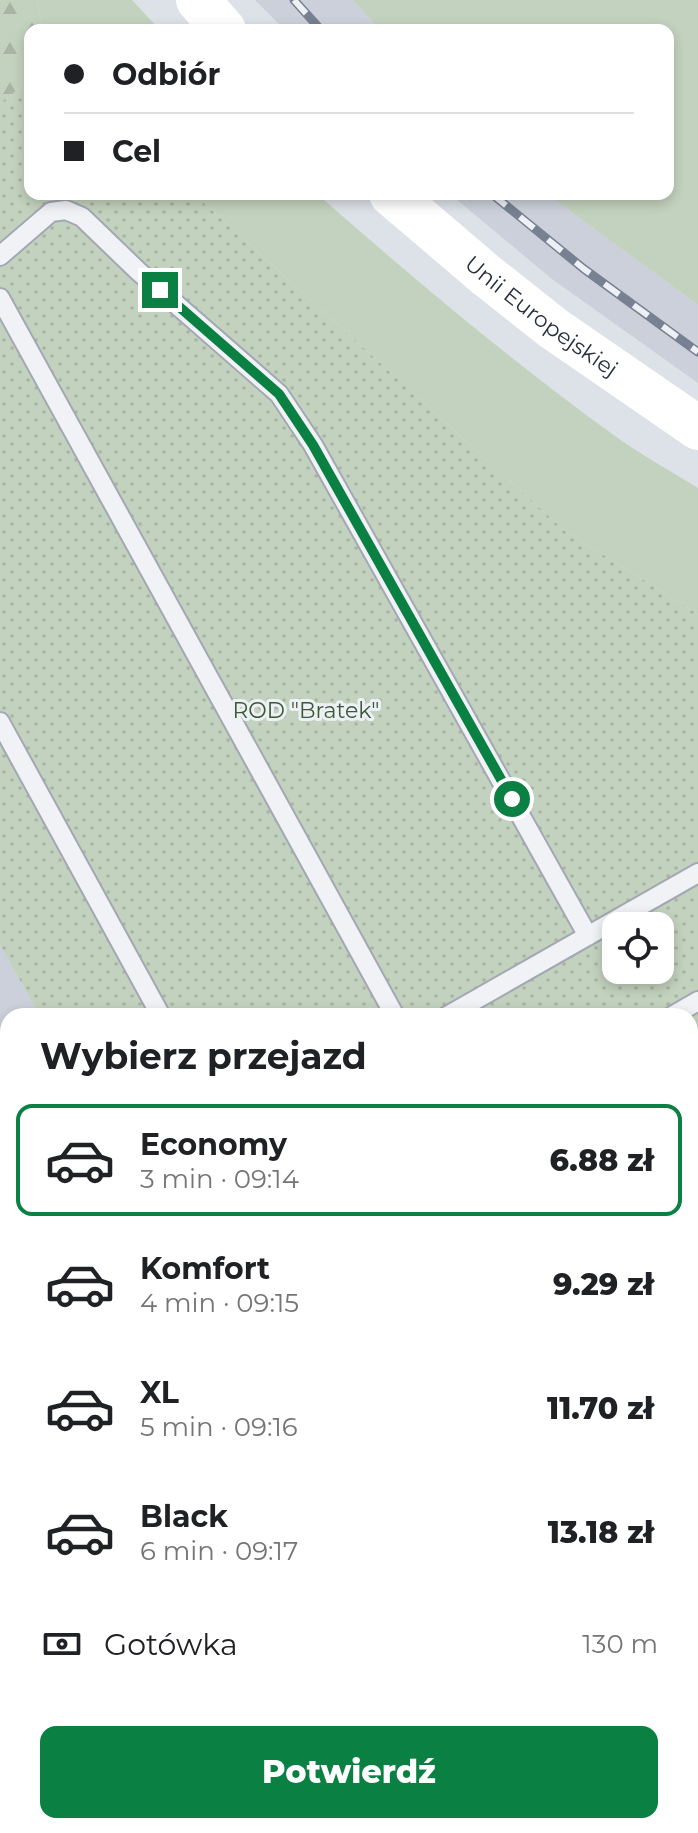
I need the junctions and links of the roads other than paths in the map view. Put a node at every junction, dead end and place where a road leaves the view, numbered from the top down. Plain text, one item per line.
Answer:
1 (198, 0) edge
2 (219, 24) edge
3 (398, 200) edge
4 (0, 256) edge
5 (0, 298) edge
6 (698, 428) edge
7 (0, 722) edge
8 (698, 873) edge
9 (588, 936) junction
10 (157, 1008) edge
11 (391, 1008) edge
12 (461, 1008) edge

1 - 2 main road
3 - 6 main road, Unii Europejskiej
4 - 9 lane
5 - 11 lane
7 - 10 lane
8 - 9 lane
9 - 12 lane

